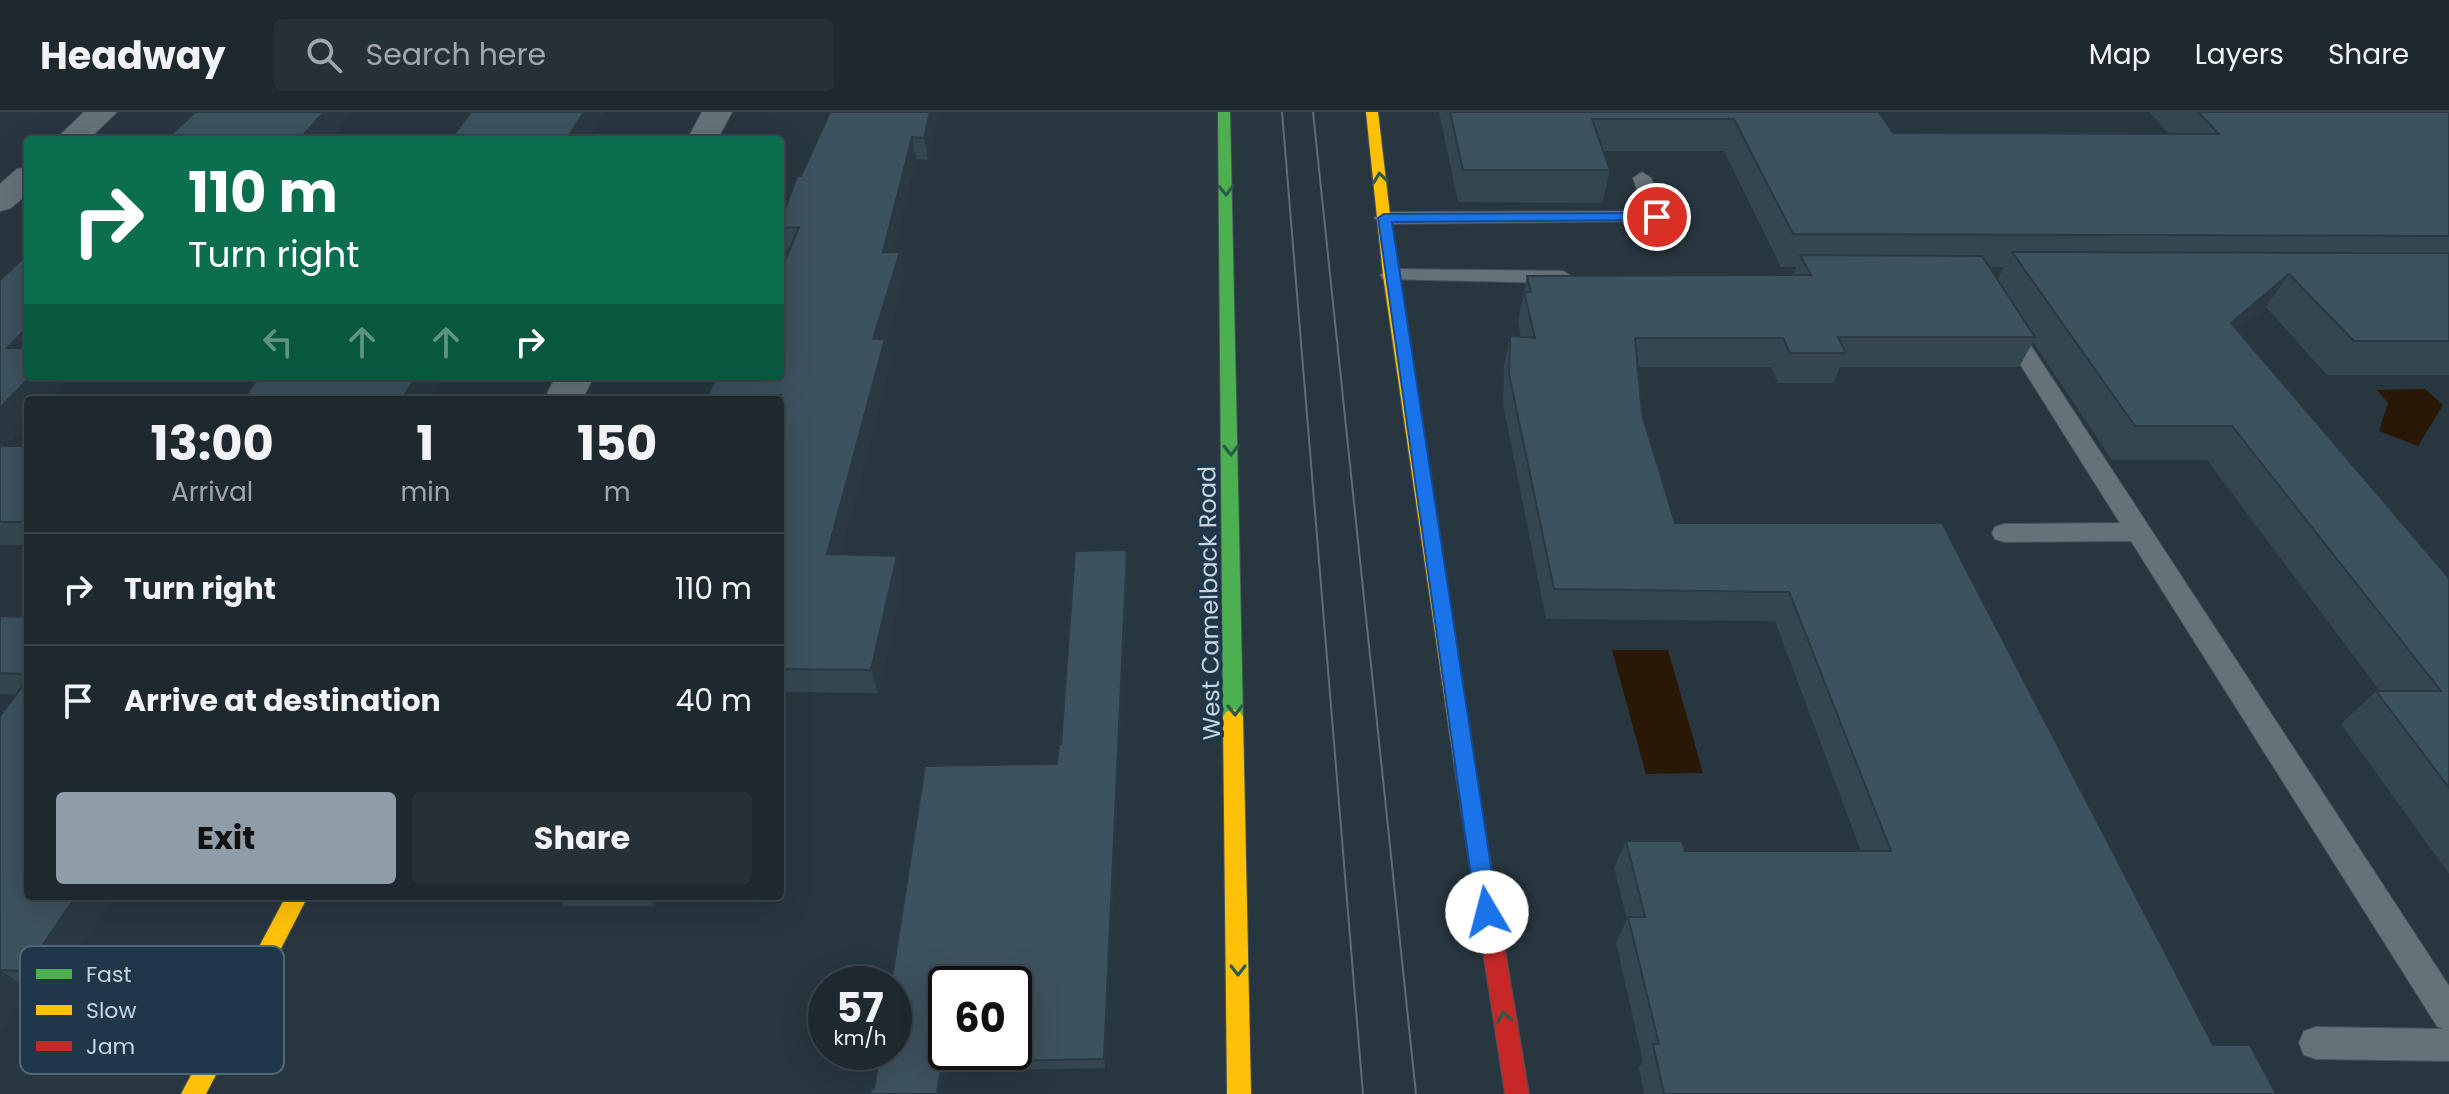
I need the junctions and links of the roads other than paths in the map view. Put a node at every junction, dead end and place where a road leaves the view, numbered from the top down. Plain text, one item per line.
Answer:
1 (102, 112) edge
2 (717, 112) edge
3 (1224, 112) edge
4 (1372, 112) edge
5 (75, 136) edge
6 (704, 136) edge
7 (1642, 178) dead end
8 (24, 180) edge
9 (0, 201) edge
10 (1384, 218) junction
11 (1390, 275) junction
12 (1583, 277) edge
13 (1993, 303) edge
14 (2138, 532) junction
15 (2004, 533) dead end
16 (295, 900) edge
17 (271, 946) edge
18 (2449, 1015) edge
19 (2316, 1043) dead end
20 (2449, 1045) edge
21 (204, 1074) edge
22 (193, 1094) edge
23 (1239, 1094) edge
24 (1517, 1094) edge

1 - 5 street
2 - 6 street
3 -> 23 main road, West Camelback Road
10 -> 4 main road
7 - 10 lane
8 - 9 street
10 - 11 main road
11 - 12 lane
24 -> 11 main road
13 - 14 lane
14 - 15 lane
14 - 18 lane
16 - 17 main road
19 - 20 lane
21 - 22 main road

